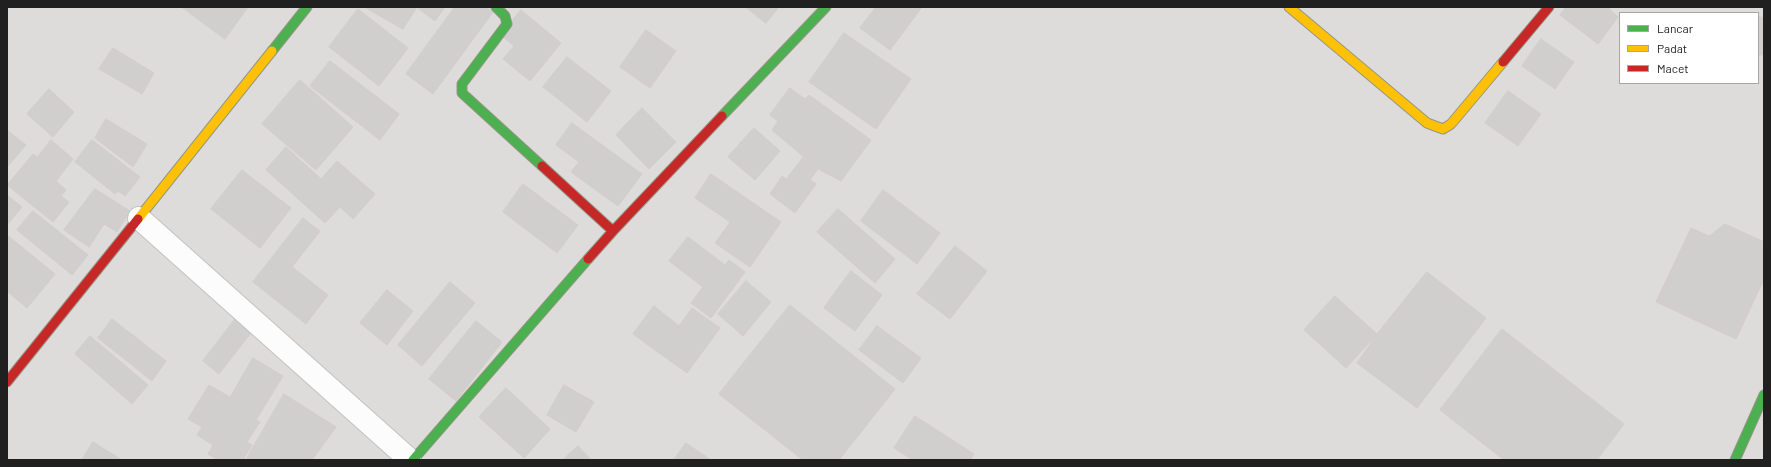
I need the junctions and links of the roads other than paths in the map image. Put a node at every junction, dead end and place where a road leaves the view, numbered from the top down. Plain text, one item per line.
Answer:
1 (307, 7) edge
2 (496, 7) edge
3 (826, 7) edge
4 (1289, 7) edge
5 (1549, 7) edge
6 (139, 218) junction
7 (613, 231) junction
8 (7, 382) edge
9 (1764, 395) edge
10 (411, 460) edge
11 (1735, 460) edge

1 - 6 main road
2 - 7 main road
3 - 7 main road
4 - 5 main road
6 - 8 main road
6 - 10 street
7 - 10 main road
9 - 11 main road

